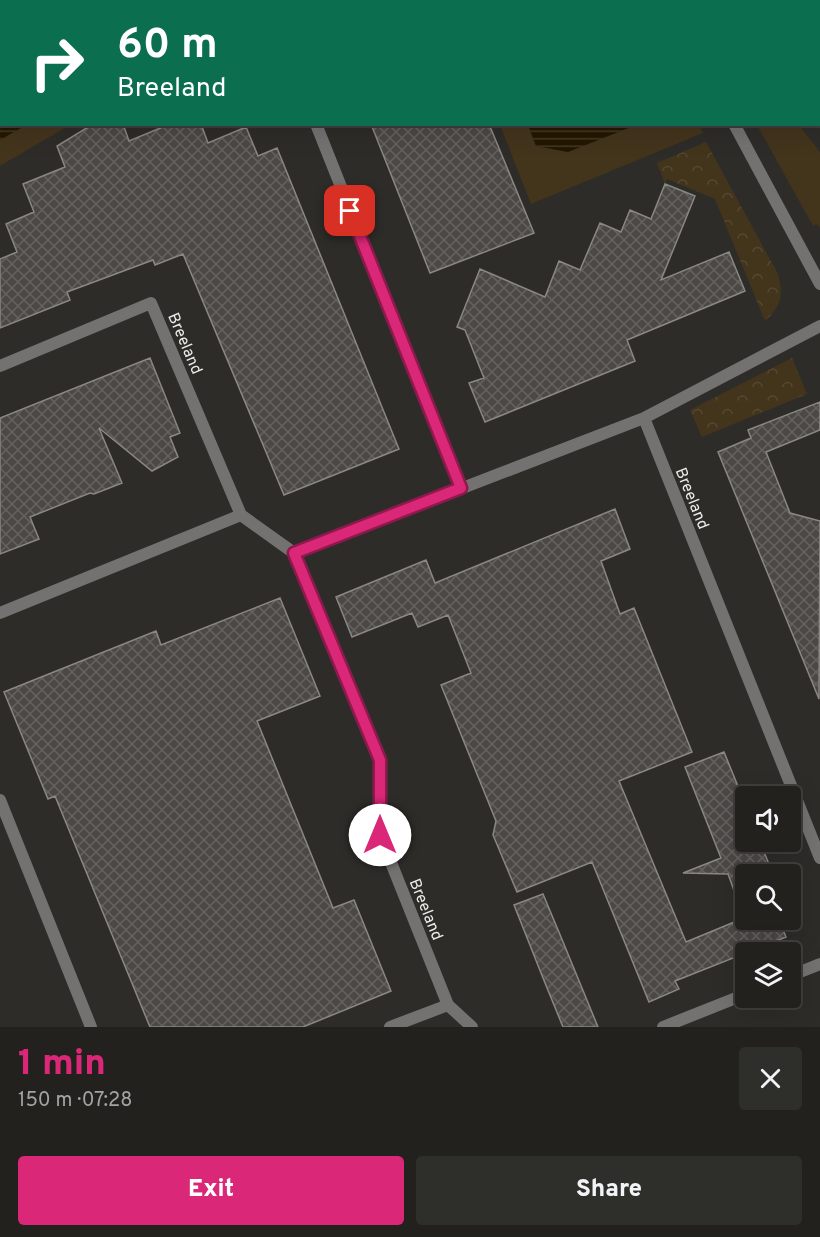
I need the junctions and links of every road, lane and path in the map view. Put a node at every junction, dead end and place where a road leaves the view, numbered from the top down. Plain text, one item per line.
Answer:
1 (316, 126) edge
2 (735, 126) edge
3 (820, 284) edge
4 (820, 327) edge
5 (0, 366) edge
6 (644, 418) junction
7 (461, 488) junction
8 (241, 516) junction
9 (294, 553) junction
10 (0, 613) edge
11 (0, 800) edge
12 (820, 858) edge
13 (820, 964) edge
14 (801, 972) edge
15 (735, 998) edge
16 (448, 1005) junction
17 (91, 1027) edge
18 (390, 1027) edge
19 (472, 1027) edge
20 (663, 1027) edge

1 - 7 street
2 - 3 street
4 - 6 street
5 - 8 street, Breeland
6 - 7 street
6 - 12 street, Breeland
7 - 9 street
8 - 9 street
8 - 10 street
9 - 16 street, Breeland
11 - 17 street
13 - 14 street
15 - 20 street
16 - 18 street
16 - 19 street, Breeland

